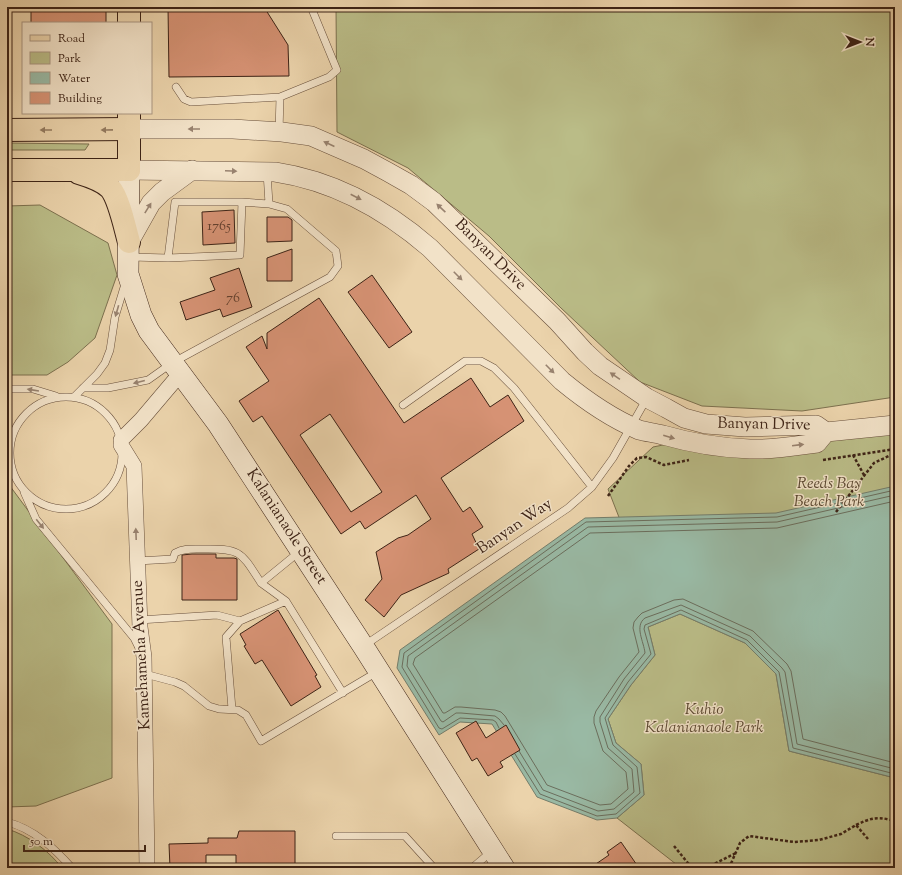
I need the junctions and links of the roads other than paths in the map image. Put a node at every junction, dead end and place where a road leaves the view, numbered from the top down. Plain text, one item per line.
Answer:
1 (129, 7) edge
2 (311, 7) edge
3 (129, 22) edge
4 (176, 87) dead end
5 (280, 96) junction
6 (129, 121) edge
7 (7, 130) edge
8 (279, 132) junction
9 (7, 170) edge
10 (70, 170) junction
11 (128, 170) junction
12 (192, 170) junction
13 (267, 172) junction
14 (242, 202) junction
15 (269, 204) junction
16 (128, 258) junction
17 (168, 258) junction
18 (176, 368) junction
19 (83, 388) junction
20 (7, 389) edge
21 (58, 397) junction
22 (74, 397) junction
23 (647, 398) junction
24 (403, 405) dead end
25 (895, 425) edge
26 (632, 426) junction
27 (826, 432) junction
28 (121, 443) junction
29 (7, 466) edge
30 (14, 471) junction
31 (592, 487) junction
32 (23, 490) junction
33 (301, 551) junction
34 (137, 561) junction
35 (261, 583) junction
36 (286, 602) junction
37 (139, 620) junction
38 (240, 620) junction
39 (363, 646) junction
40 (144, 657) junction
41 (379, 671) junction
42 (145, 674) junction
43 (343, 693) junction
44 (232, 709) junction
45 (7, 822) edge
46 (336, 836) dead end
47 (498, 860) edge
48 (72, 868) edge
49 (147, 868) edge
50 (434, 868) edge
51 (472, 868) edge

1 - 3 main road
2 - 5 lane
4 - 5 lane
5 - 8 lane
6 -> 7 main road
8 -> 6 street, Banyan Drive
6 - 11 main road
23 -> 8 street, Banyan Drive
9 - 10 main road
10 - 11 main road
10 - 16 main road
11 - 12 street, Banyan Drive
11 - 16 main road, Kalanianaole Street
12 -> 13 street, Banyan Drive
16 -> 12 street
13 - 15 lane
13 -> 26 street, Banyan Drive
14 - 15 lane
14 - 17 lane
14 - 17 lane
15 - 18 lane
16 - 17 lane
16 - 18 main road, Kalanianaole Street
16 -> 19 lane
18 -> 19 lane
18 - 28 street
18 - 33 main road, Kalanianaole Street
19 - 22 lane
21 -> 20 lane
21 - 22 lane
21 - 30 lane
22 - 28 lane
23 - 26 lane, Banyan Way
23 - 27 street, Banyan Drive
24 - 31 lane
25 - 27 street, Banyan Drive
26 -> 27 street, Banyan Drive
26 - 31 lane, Banyan Way
28 - 32 lane
34 -> 28 street, Kamehameha Avenue
29 - 30 lane
30 - 32 lane
31 - 39 lane, Banyan Way
32 -> 40 lane
33 - 35 lane
33 - 39 main road, Kalanianaole Street
34 - 35 lane
34 - 37 street, Kamehameha Avenue
35 - 36 lane
36 - 38 lane
36 - 43 lane
37 - 38 lane
37 - 40 street, Kamehameha Avenue
38 - 44 lane
39 - 41 main road, Kalanianaole Street
40 - 42 street, Kamehameha Avenue
41 - 43 lane
41 - 47 main road, Kalanianaole Street
42 - 44 lane
42 - 49 street, Kamehameha Avenue
43 - 44 lane
45 - 48 lane
46 - 50 lane
47 - 51 lane

